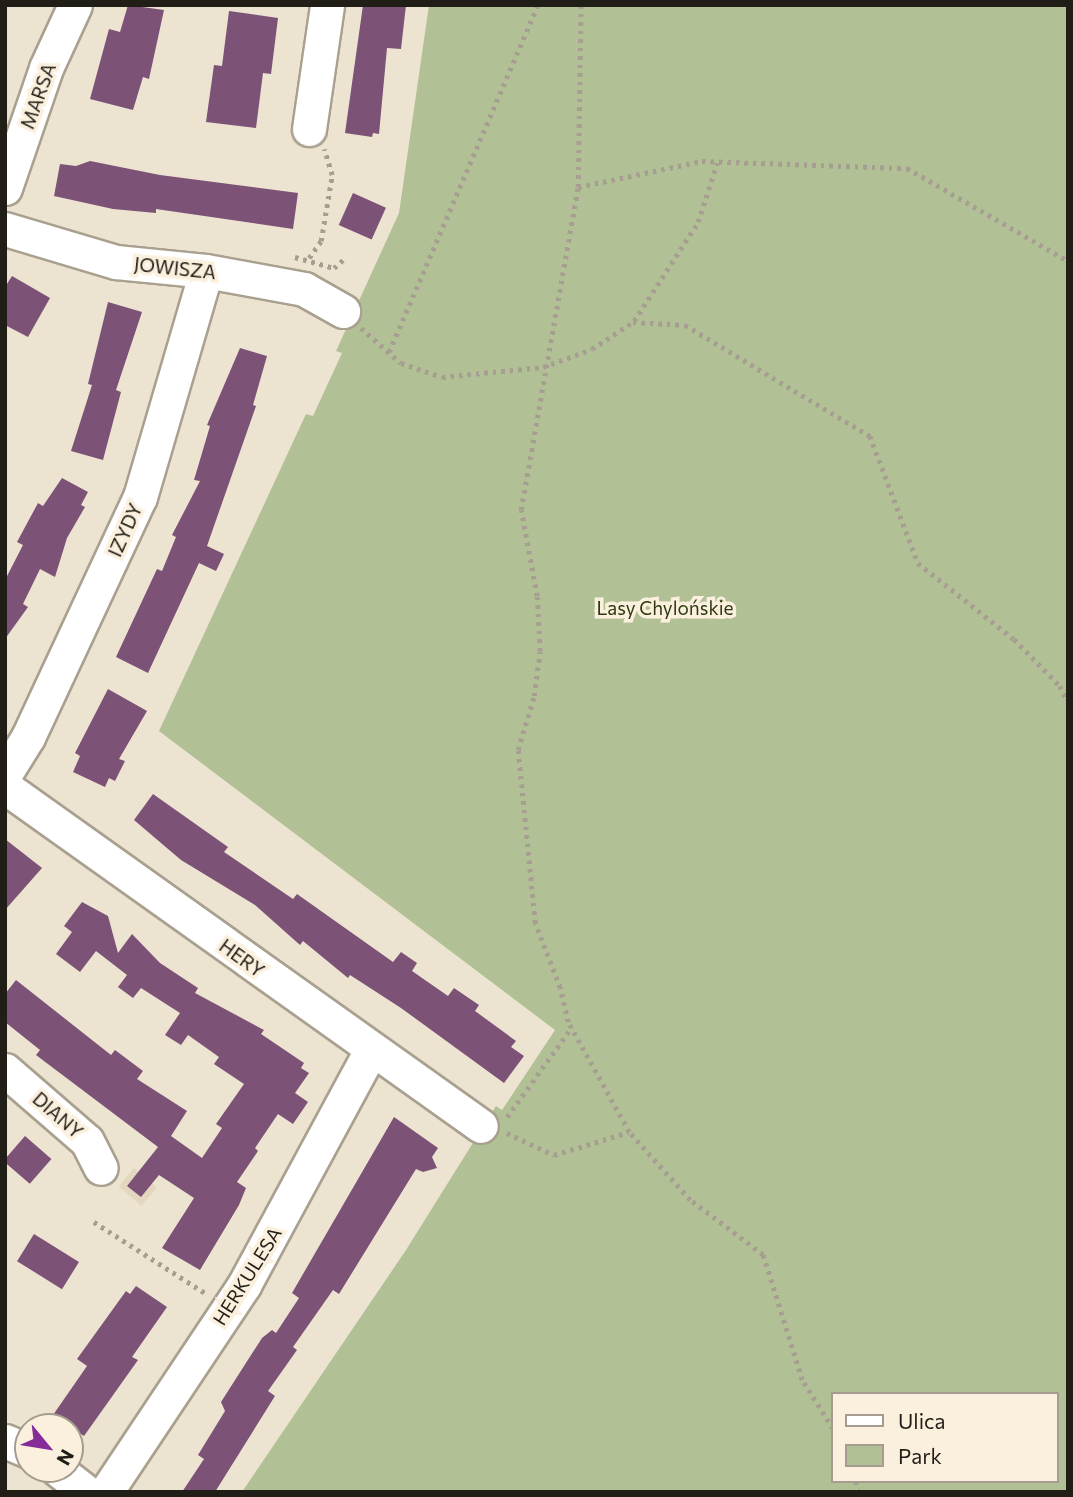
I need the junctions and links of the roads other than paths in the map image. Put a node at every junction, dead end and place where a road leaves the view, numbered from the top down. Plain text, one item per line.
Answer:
1 (75, 5) edge
2 (327, 5) edge
3 (309, 129) road end
4 (5, 188) edge
5 (5, 229) edge
6 (206, 271) junction
7 (343, 311) road end
8 (5, 774) edge
9 (5, 787) edge
10 (371, 1050) junction
11 (5, 1070) edge
12 (484, 1125) road end
13 (101, 1168) dead end
14 (107, 1492) edge

1 - 4 street, MARSA
2 - 3 street
5 - 6 street, JOWISZA
6 - 7 street, JOWISZA
6 - 8 street, IZYDY
9 - 10 street, HERY
10 - 12 street, HERY
10 - 14 street, HERKULESA
11 - 13 street, DIANY

